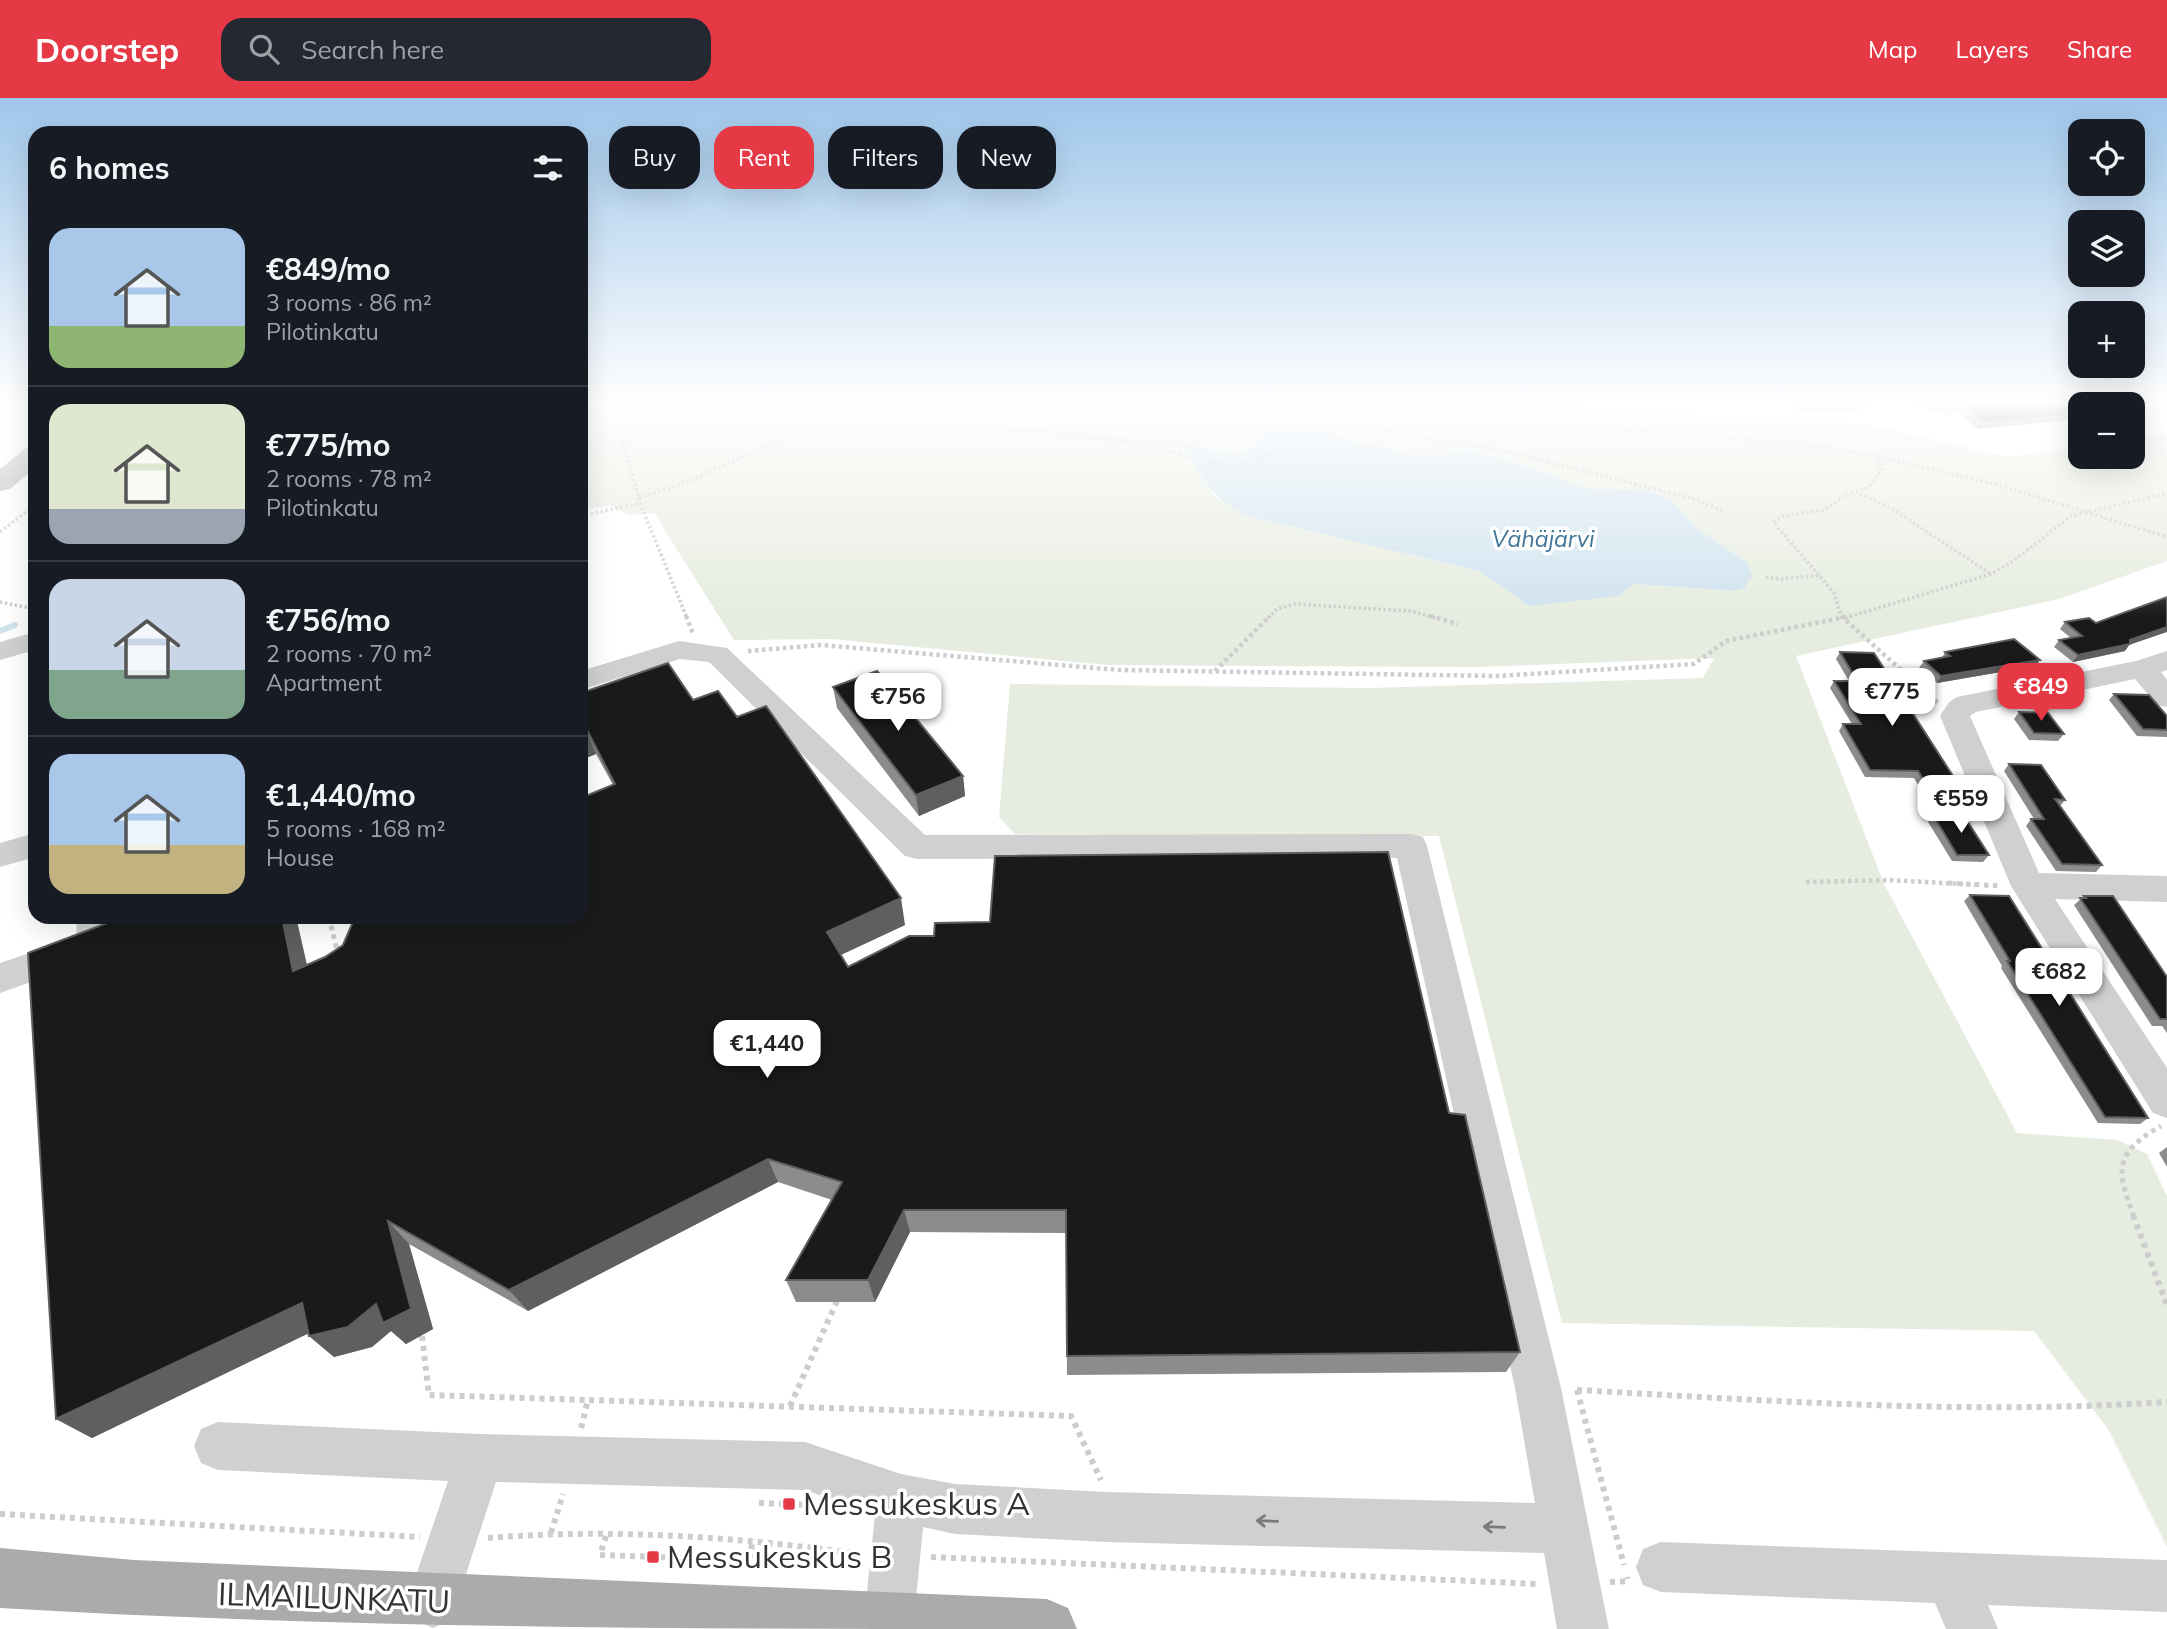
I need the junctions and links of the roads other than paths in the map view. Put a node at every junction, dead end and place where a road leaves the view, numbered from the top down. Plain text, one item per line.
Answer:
1 (28, 643) edge
2 (0, 651) edge
3 (2154, 664) edge
4 (588, 679) edge
5 (2167, 698) edge
6 (28, 847) edge
7 (0, 855) edge
8 (2020, 886) junction
9 (2167, 889) edge
10 (94, 931) edge
11 (131, 932) edge
12 (0, 978) edge
13 (2165, 1105) edge
14 (218, 1446) dead end
15 (480, 1458) junction
16 (901, 1498) junction
17 (1563, 1529) junction
18 (1661, 1567) dead end
19 (0, 1578) edge
20 (1951, 1578) junction
21 (2167, 1586) edge
22 (433, 1602) junction
23 (717, 1622) edge
24 (890, 1622) junction
25 (1047, 1629) edge
26 (1583, 1629) edge
27 (1972, 1629) edge

1 - 2 street
3 - 5 street
3 - 8 street
4 - 17 street
6 - 7 street
8 - 9 street
8 - 13 street
10 - 11 street
10 - 12 street
14 - 15 street
15 - 16 street
15 - 22 street
17 -> 16 street
16 - 24 street
17 - 26 street
18 - 20 street
19 - 22 main road, ILMAILUNKATU
20 - 21 street
20 - 27 street
22 - 23 main road, ILMAILUNKATU
23 - 24 main road, ILMAILUNKATU
24 - 25 main road, ILMAILUNKATU

